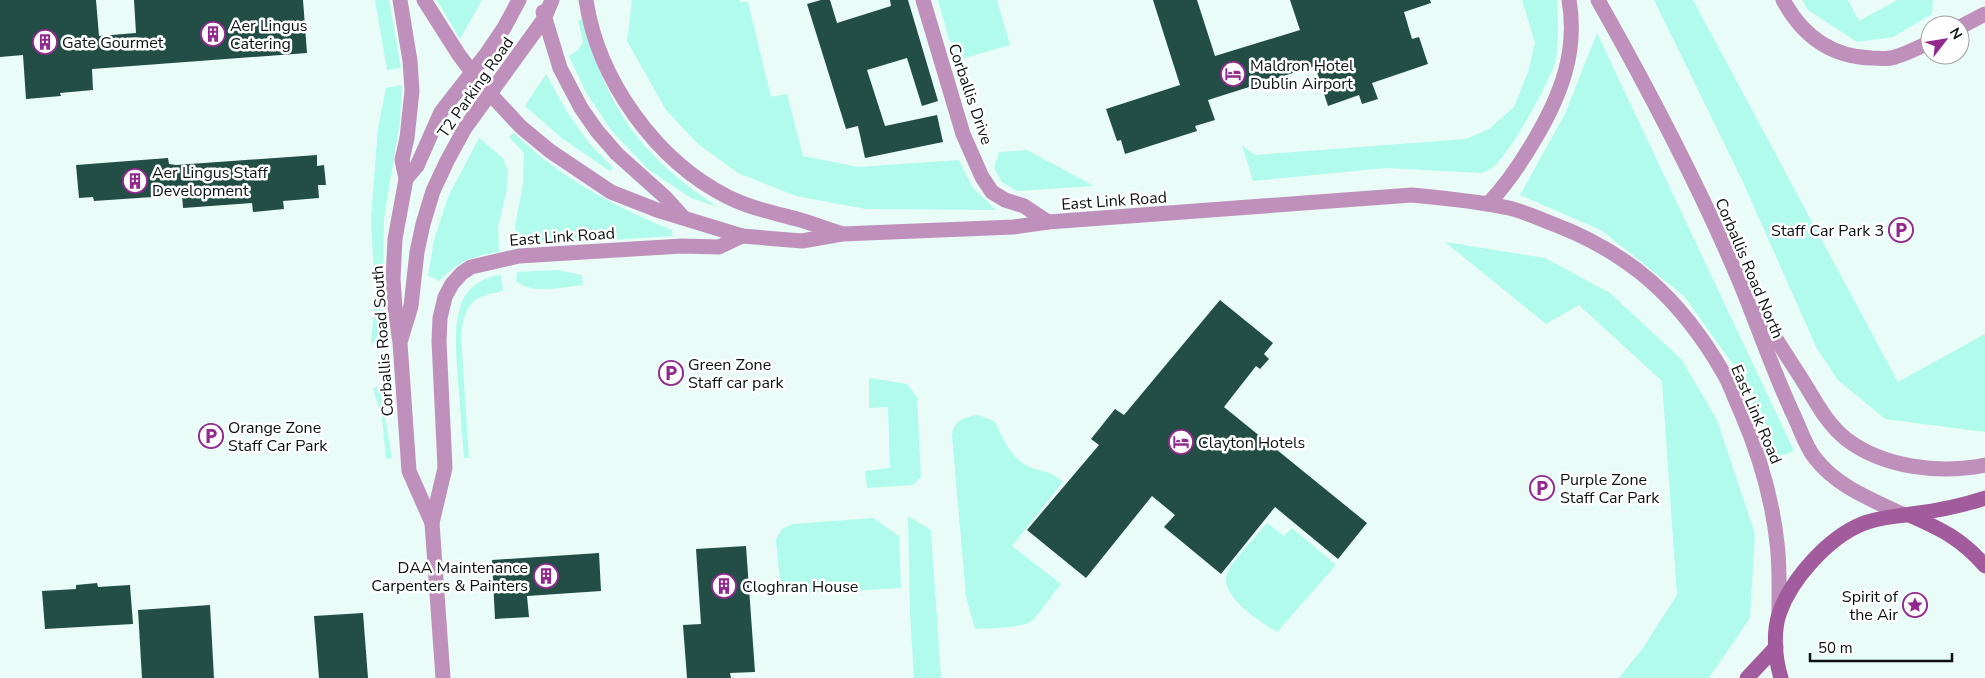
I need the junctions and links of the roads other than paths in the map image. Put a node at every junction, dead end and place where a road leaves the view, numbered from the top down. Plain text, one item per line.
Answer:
1 (400, 0) edge
2 (424, 0) edge
3 (519, 0) edge
4 (541, 0) edge
5 (552, 0) edge
6 (586, 0) edge
7 (923, 0) edge
8 (1570, 0) edge
9 (1598, 0) edge
10 (1783, 0) edge
11 (1985, 14) edge
12 (544, 19) junction
13 (1970, 22) edge
14 (1920, 46) edge
15 (472, 73) junction
16 (491, 94) junction
17 (406, 179) junction
18 (1488, 204) junction
19 (683, 217) junction
20 (1048, 222) junction
21 (842, 234) junction
22 (742, 236) junction
23 (1740, 284) junction
24 (400, 343) junction
25 (1985, 465) edge
26 (1985, 498) edge
27 (1907, 515) junction
28 (432, 523) junction
29 (1985, 566) edge
30 (1779, 615) junction
31 (1776, 647) junction
32 (443, 678) edge
33 (1747, 678) edge
34 (1781, 678) edge

1 - 17 street, Corballis Road South
2 - 15 street
3 - 15 street
4 - 12 street
5 - 12 street, T2 Parking Road
6 - 21 street
7 - 20 street, Corballis Drive
8 - 18 street
9 - 23 street, Corballis Road North
10 - 14 street
11 - 13 street
12 - 16 street, T2 Parking Road
12 - 19 street
15 - 16 street
15 - 17 street
16 - 19 street, East Link Road
16 - 24 street, T2 Parking Road
17 - 24 street, Corballis Road South
18 - 20 street, East Link Road
18 - 30 street, East Link Road
19 - 22 street, East Link Road
20 - 21 street, East Link Road
21 - 22 street, East Link Road
22 - 28 street, East Link Road
23 - 25 street
23 - 27 street, Corballis Road North
24 - 28 street, Corballis Road South
26 - 27 main road
27 - 29 main road
27 - 30 main road
28 - 32 street, Corballis Road South
30 - 31 main road
31 - 33 main road
31 - 34 main road

